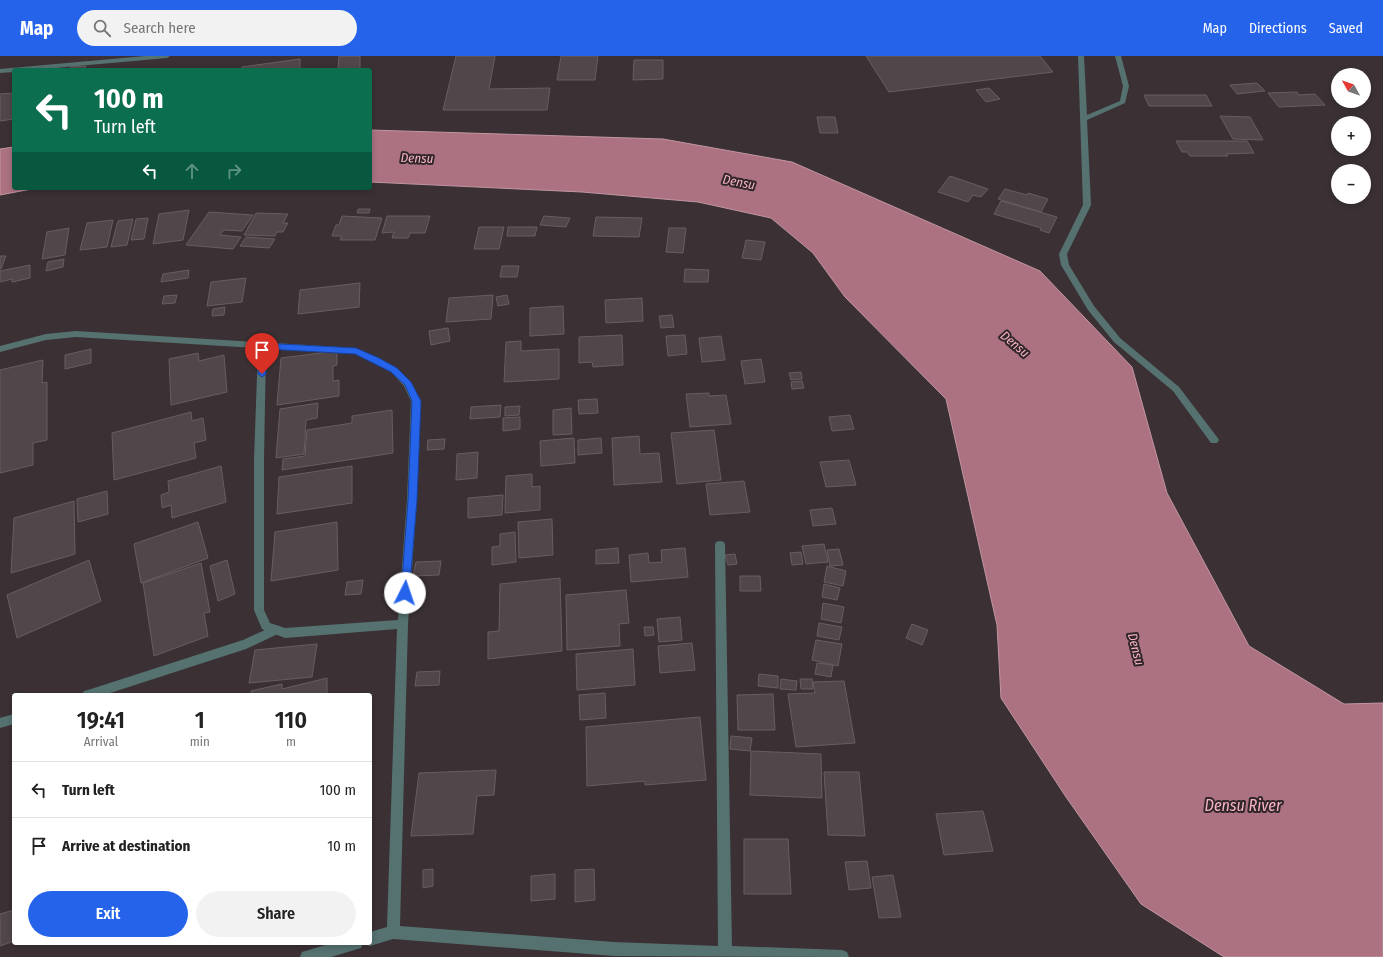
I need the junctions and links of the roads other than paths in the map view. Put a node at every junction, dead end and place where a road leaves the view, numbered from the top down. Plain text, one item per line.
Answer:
1 (167, 56) edge
2 (1080, 56) edge
3 (1118, 56) edge
4 (33, 68) edge
5 (12, 70) edge
6 (0, 71) edge
7 (1084, 119) junction
8 (262, 346) junction
9 (0, 349) edge
10 (1214, 440) dead end
11 (720, 545) dead end
12 (403, 624) junction
13 (276, 630) junction
14 (94, 693) edge
15 (12, 720) edge
16 (0, 723) edge
17 (393, 932) junction
18 (372, 938) edge
19 (349, 945) edge
20 (725, 952) junction
21 (613, 953) edge
22 (307, 957) edge
23 (842, 957) edge

1 - 4 street
2 - 7 street
3 - 7 street
5 - 6 street
7 - 10 street
8 - 9 street
8 - 12 street
8 - 13 street
11 - 20 street
12 - 13 street
12 - 17 street
13 - 14 street
15 - 16 street
17 - 18 street
17 - 21 street
19 - 22 street
20 - 21 street
20 - 23 street

